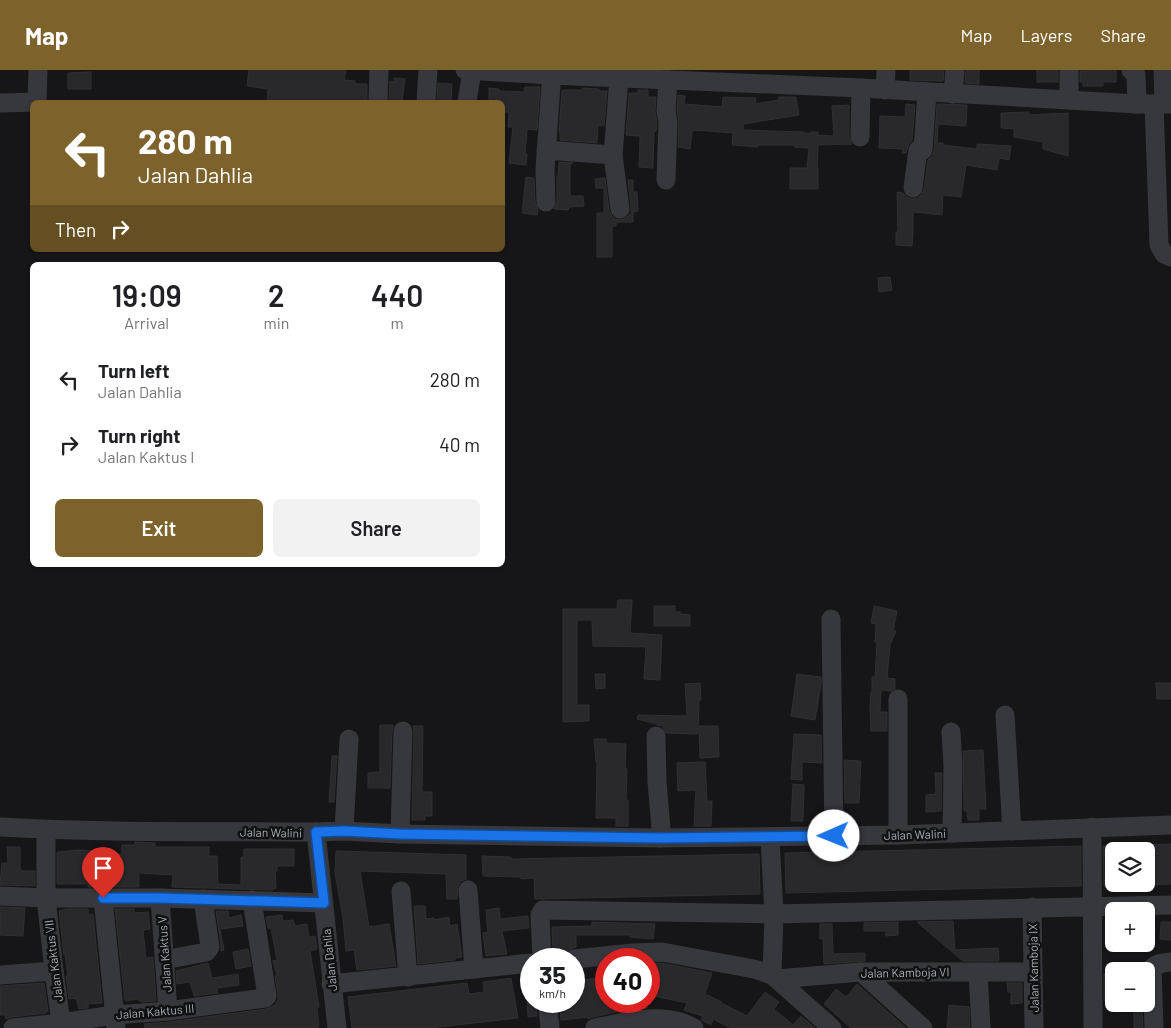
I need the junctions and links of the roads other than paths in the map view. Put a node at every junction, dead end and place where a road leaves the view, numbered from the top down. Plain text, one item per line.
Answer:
1 (38, 70) edge
2 (379, 70) edge
3 (428, 70) edge
4 (465, 70) edge
5 (472, 70) edge
6 (1069, 70) edge
7 (1131, 70) edge
8 (1163, 70) edge
9 (552, 72) edge
10 (717, 75) edge
11 (682, 77) edge
12 (619, 78) junction
13 (816, 79) edge
14 (885, 82) edge
15 (953, 84) edge
16 (861, 88) junction
17 (927, 92) junction
18 (1070, 96) junction
19 (1153, 99) edge
20 (37, 100) edge
21 (378, 100) edge
22 (426, 100) edge
23 (467, 100) edge
24 (30, 102) edge
25 (0, 103) edge
26 (860, 137) dead end
27 (546, 150) junction
28 (613, 155) junction
29 (666, 180) dead end
30 (913, 188) dead end
31 (546, 202) dead end
32 (620, 209) dead end
33 (1171, 257) edge
34 (831, 619) dead end
35 (898, 699) dead end
36 (1005, 715) dead end
37 (403, 731) dead end
38 (952, 732) dead end
39 (656, 736) dead end
40 (349, 739) dead end
41 (1171, 826) edge
42 (0, 827) edge
43 (1092, 827) junction
44 (46, 830) junction
45 (344, 831) junction
46 (1012, 831) junction
47 (316, 832) junction
48 (952, 833) junction
49 (400, 834) junction
50 (898, 835) junction
51 (834, 836) junction
52 (660, 838) junction
53 (770, 838) junction
54 (468, 890) dead end
55 (401, 891) dead end
56 (0, 896) edge
57 (46, 898) junction
58 (103, 898) junction
59 (160, 898) junction
60 (204, 899) junction
61 (252, 900) junction
62 (324, 903) junction
63 (1171, 905) edge
64 (1032, 907) junction
65 (1092, 907) junction
66 (774, 914) junction
67 (542, 948) edge
68 (585, 958) edge
69 (164, 960) junction
70 (1171, 962) edge
71 (520, 964) edge
72 (474, 970) junction
73 (54, 971) junction
74 (861, 972) junction
75 (978, 972) junction
76 (1033, 972) junction
77 (0, 975) edge
78 (408, 977) junction
79 (775, 977) junction
80 (331, 984) junction
81 (168, 1011) junction
82 (548, 1013) edge
83 (115, 1021) edge
84 (61, 1023) junction
85 (13, 1028) edge
86 (337, 1028) edge
87 (550, 1028) edge
88 (595, 1028) edge
89 (694, 1028) edge
90 (832, 1028) edge
91 (923, 1028) edge
92 (981, 1028) edge
93 (1034, 1028) edge
94 (1093, 1028) edge
95 (1154, 1028) edge

1 - 20 street
2 - 21 street
3 - 22 street
4 - 5 street
5 - 9 street
5 - 23 street
6 - 18 street
7 - 19 street
8 - 19 street
9 - 12 street
9 - 27 street
10 - 11 street
10 - 13 street
11 - 12 street
11 - 29 street
12 - 28 street
13 - 16 street
14 - 16 street
14 - 17 street
15 - 17 street
15 - 18 street
16 - 26 street
17 - 30 street
18 - 19 street
19 - 33 street
24 - 25 street
27 - 28 street
27 - 31 street
28 - 32 street
34 - 51 street
35 - 50 street
36 - 46 street
37 - 49 street
38 - 48 street
39 - 52 street
40 - 45 street
41 - 43 street, Jalan Walini
42 - 44 street, Jalan Walini
43 - 46 street, Jalan Walini
43 - 65 street
44 - 47 street, Jalan Walini
44 - 57 street, Jalan Kaktus VII
45 - 47 street, Jalan Walini
45 - 49 street, Jalan Walini
46 - 48 street, Jalan Walini
47 - 62 street, Jalan Dahlia
48 - 50 street, Jalan Walini
49 - 52 street, Jalan Walini
50 - 51 street, Jalan Walini
51 - 53 street, Jalan Walini
52 - 53 street, Jalan Walini
53 - 66 street
54 - 72 street
55 - 78 street
56 - 57 street
57 - 58 street
57 - 73 street, Jalan Kaktus VII
58 - 59 street
58 - 83 street
59 - 60 street
59 - 69 street, Jalan Kaktus V
60 - 61 street
60 - 69 street
61 - 62 street
61 - 81 street, Jalan Kaktus III
62 - 80 street, Jalan Dahlia
63 - 65 street
64 - 65 street
64 - 66 street
64 - 76 street, Jalan Kamboja IX
65 - 94 street
66 - 67 street
66 - 79 street
68 - 79 street
69 - 81 street, Jalan Kaktus V
70 - 95 street
71 - 72 street
72 - 78 street
73 - 77 street
73 - 84 street, Jalan Kaktus VII
74 - 75 street, Jalan Kamboja VI
74 - 79 street, Jalan Kamboja VI
74 - 91 street
75 - 76 street, Jalan Kamboja VI
75 - 92 street
76 - 93 street, Jalan Kamboja IX
78 - 80 street
79 - 90 street
80 - 86 street, Jalan Dahlia
81 - 83 street, Jalan Kaktus III
82 - 87 street
83 - 84 street, Jalan Kaktus III
84 - 85 street, Jalan Kaktus III
88 - 89 street

